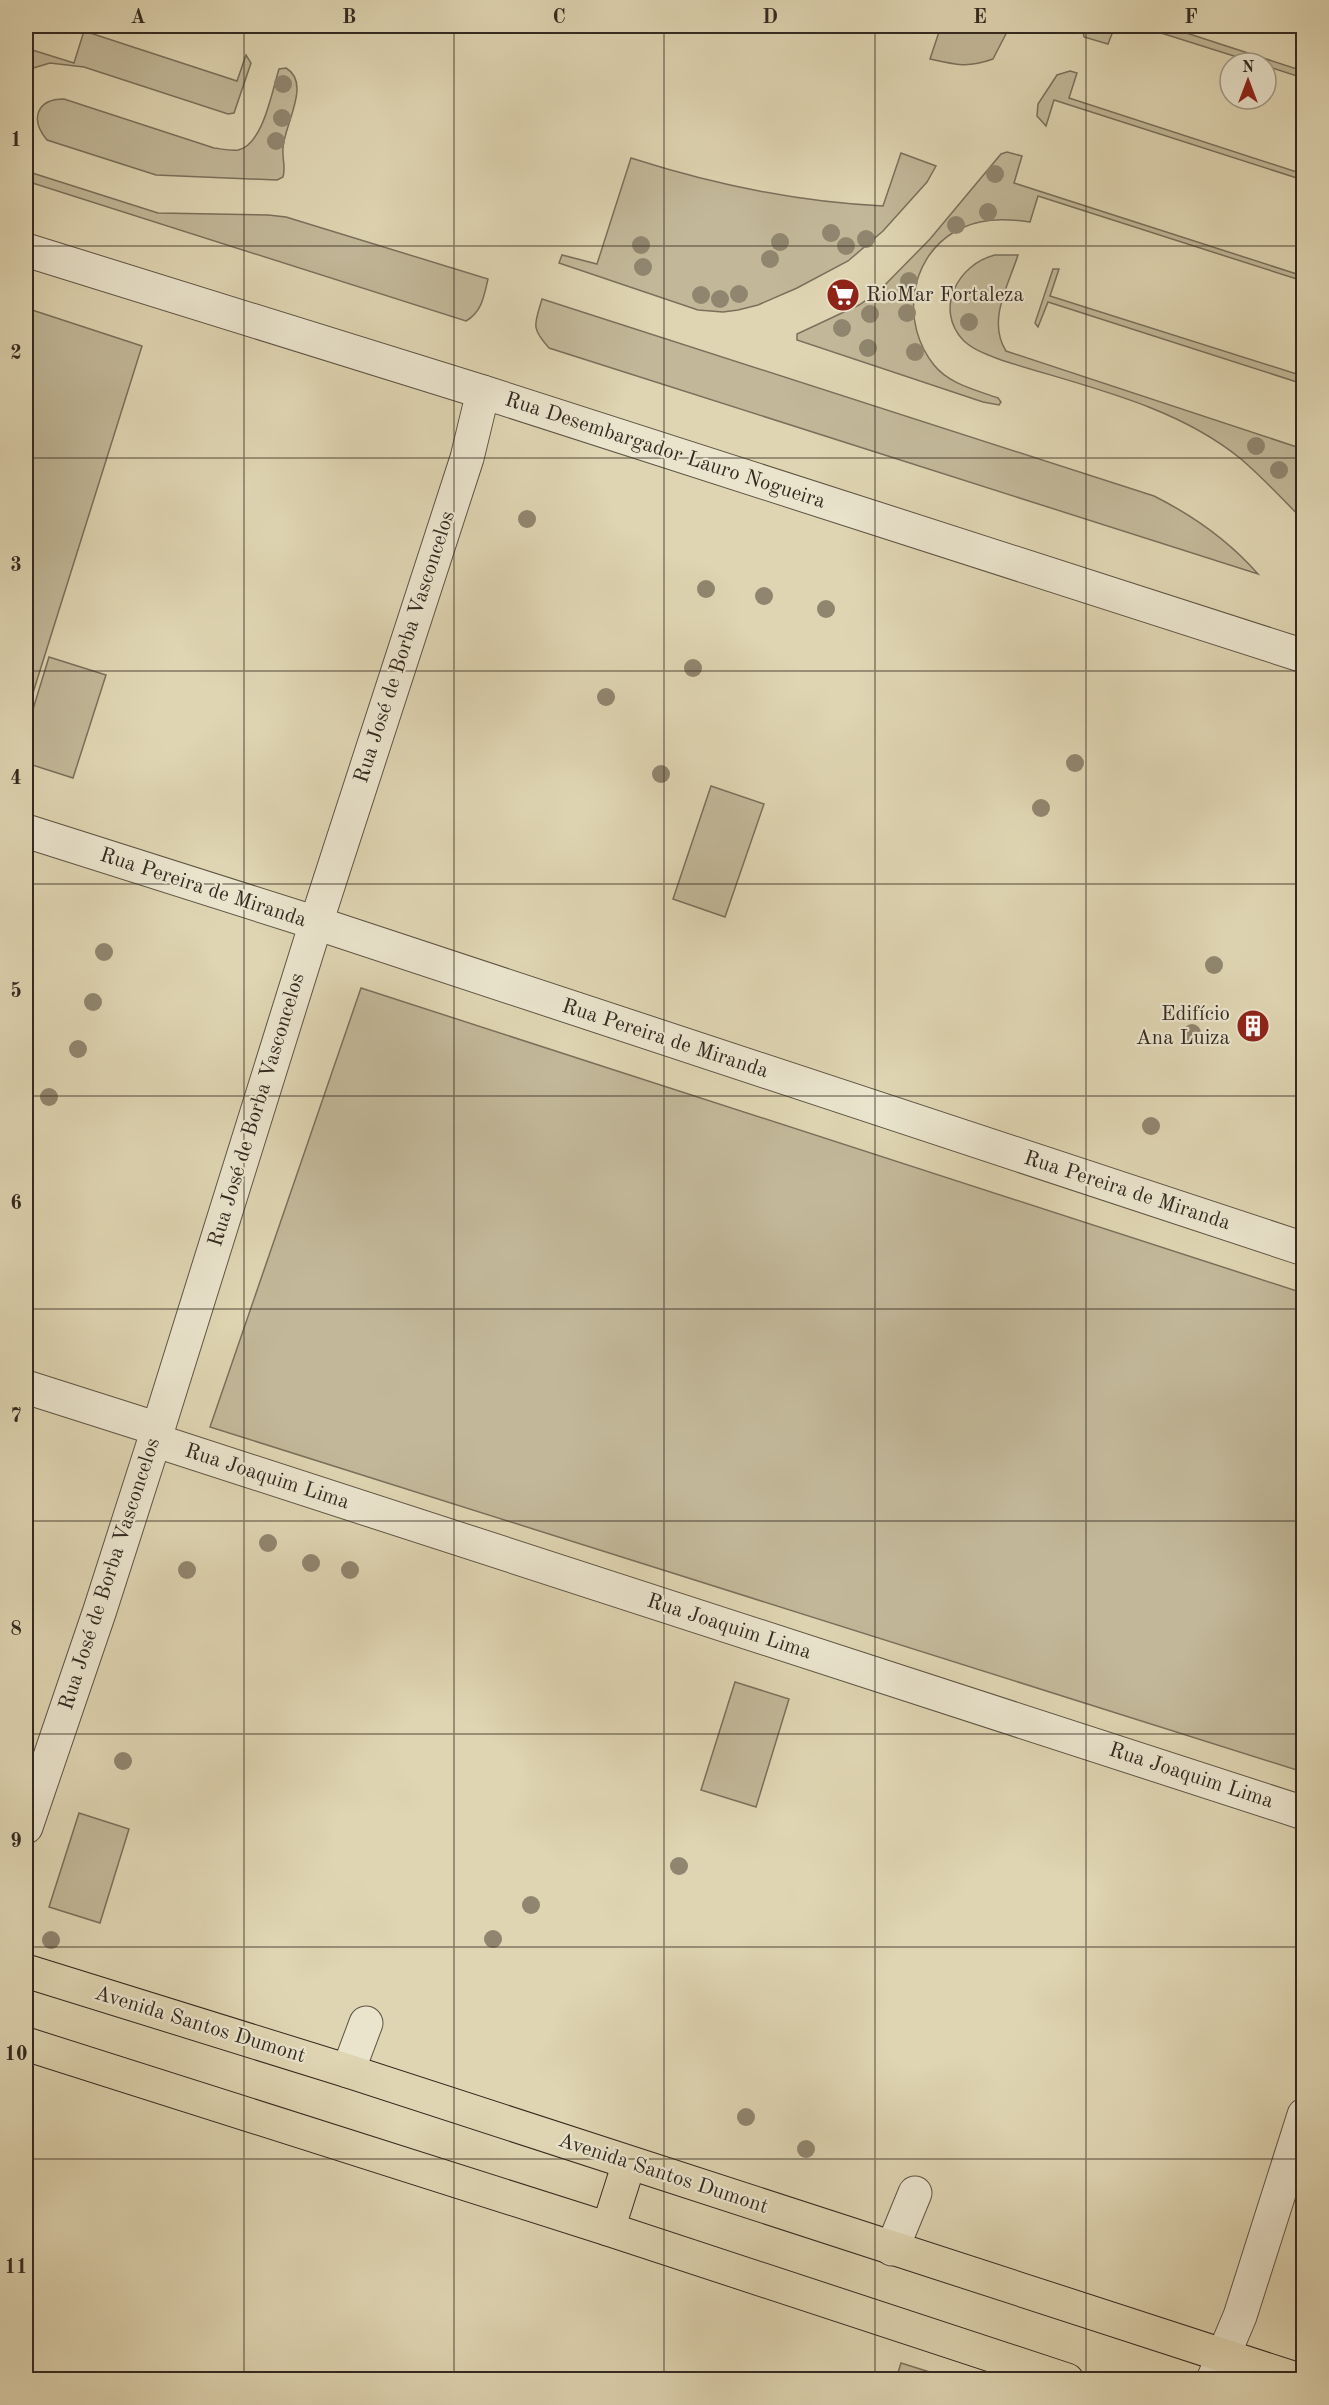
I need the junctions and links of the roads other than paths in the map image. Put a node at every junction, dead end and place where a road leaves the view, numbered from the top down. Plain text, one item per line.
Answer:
1 (26, 250) edge
2 (483, 392) junction
3 (1304, 656) edge
4 (26, 831) edge
5 (316, 923) junction
6 (1304, 1249) edge
7 (26, 1388) edge
8 (156, 1435) junction
9 (1304, 1813) edge
10 (26, 1827) edge
11 (26, 1971) edge
12 (366, 2023) dead end
13 (26, 2043) edge
14 (348, 2071) junction
15 (1304, 2115) edge
16 (629, 2163) junction
17 (915, 2193) dead end
18 (608, 2229) junction
19 (892, 2249) junction
20 (1218, 2367) edge
21 (1067, 2379) edge
22 (1299, 2379) edge

1 - 2 street, Rua Desembargador Lauro Nogueira
2 - 3 street, Rua Desembargador Lauro Nogueira
2 - 5 street, Rua José de Borba Vasconcelos
4 - 5 street, Rua Pereira de Miranda
5 - 6 street, Rua Pereira de Miranda
5 - 8 street, Rua José de Borba Vasconcelos
7 - 8 street, Rua Joaquim Lima
8 - 9 street, Rua Joaquim Lima
8 - 10 street, Rua José de Borba Vasconcelos
11 - 14 main road, Avenida Santos Dumont
12 - 14 street
13 - 18 main road
14 - 16 main road, Avenida Santos Dumont
15 - 20 street
16 - 18 main road
16 - 19 main road, Avenida Santos Dumont
17 - 19 street
18 - 21 main road
19 - 20 main road, Avenida Santos Dumont
20 - 22 main road, Avenida Santos Dumont

